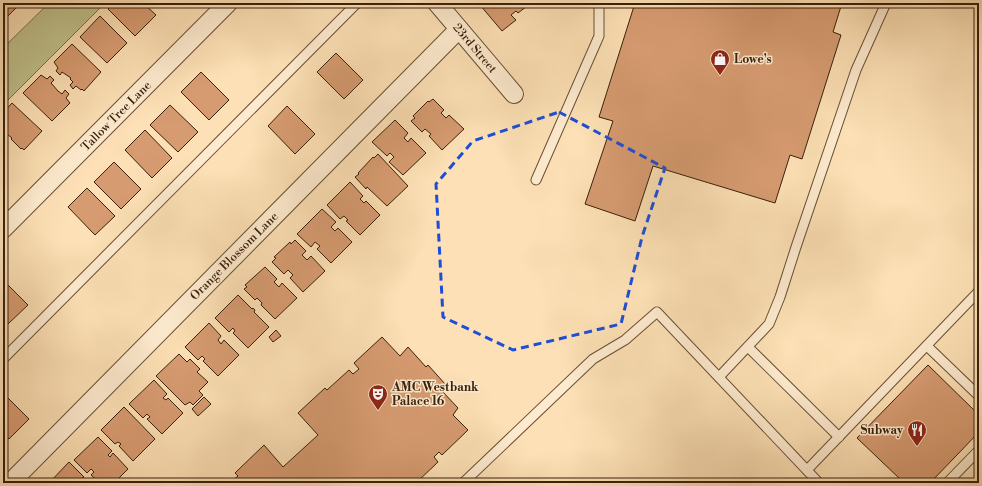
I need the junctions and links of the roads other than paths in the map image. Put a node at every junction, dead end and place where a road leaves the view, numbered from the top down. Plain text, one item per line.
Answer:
1 (228, 3) edge
2 (357, 3) edge
3 (437, 3) edge
4 (599, 3) edge
5 (886, 3) edge
6 (459, 29) junction
7 (514, 94) dead end
8 (536, 180) dead end
9 (3, 229) edge
10 (979, 291) edge
11 (927, 346) junction
12 (748, 347) junction
13 (3, 359) edge
14 (719, 377) junction
15 (979, 396) edge
16 (839, 437) junction
17 (979, 450) edge
18 (807, 470) junction
19 (10, 483) edge
20 (463, 483) edge
21 (819, 483) edge
22 (948, 483) edge

1 - 9 street, Tallow Tree Lane
2 - 13 lane
3 - 6 street, 23rd Street
4 - 8 lane
5 - 12 lane
6 - 7 street, 23rd Street
6 - 19 street, Orange Blossom Lane
10 - 11 lane
11 - 15 lane
11 - 16 lane
12 - 14 lane
12 - 16 lane
14 - 18 lane
14 - 20 lane
16 - 18 lane
17 - 22 lane
18 - 21 lane

